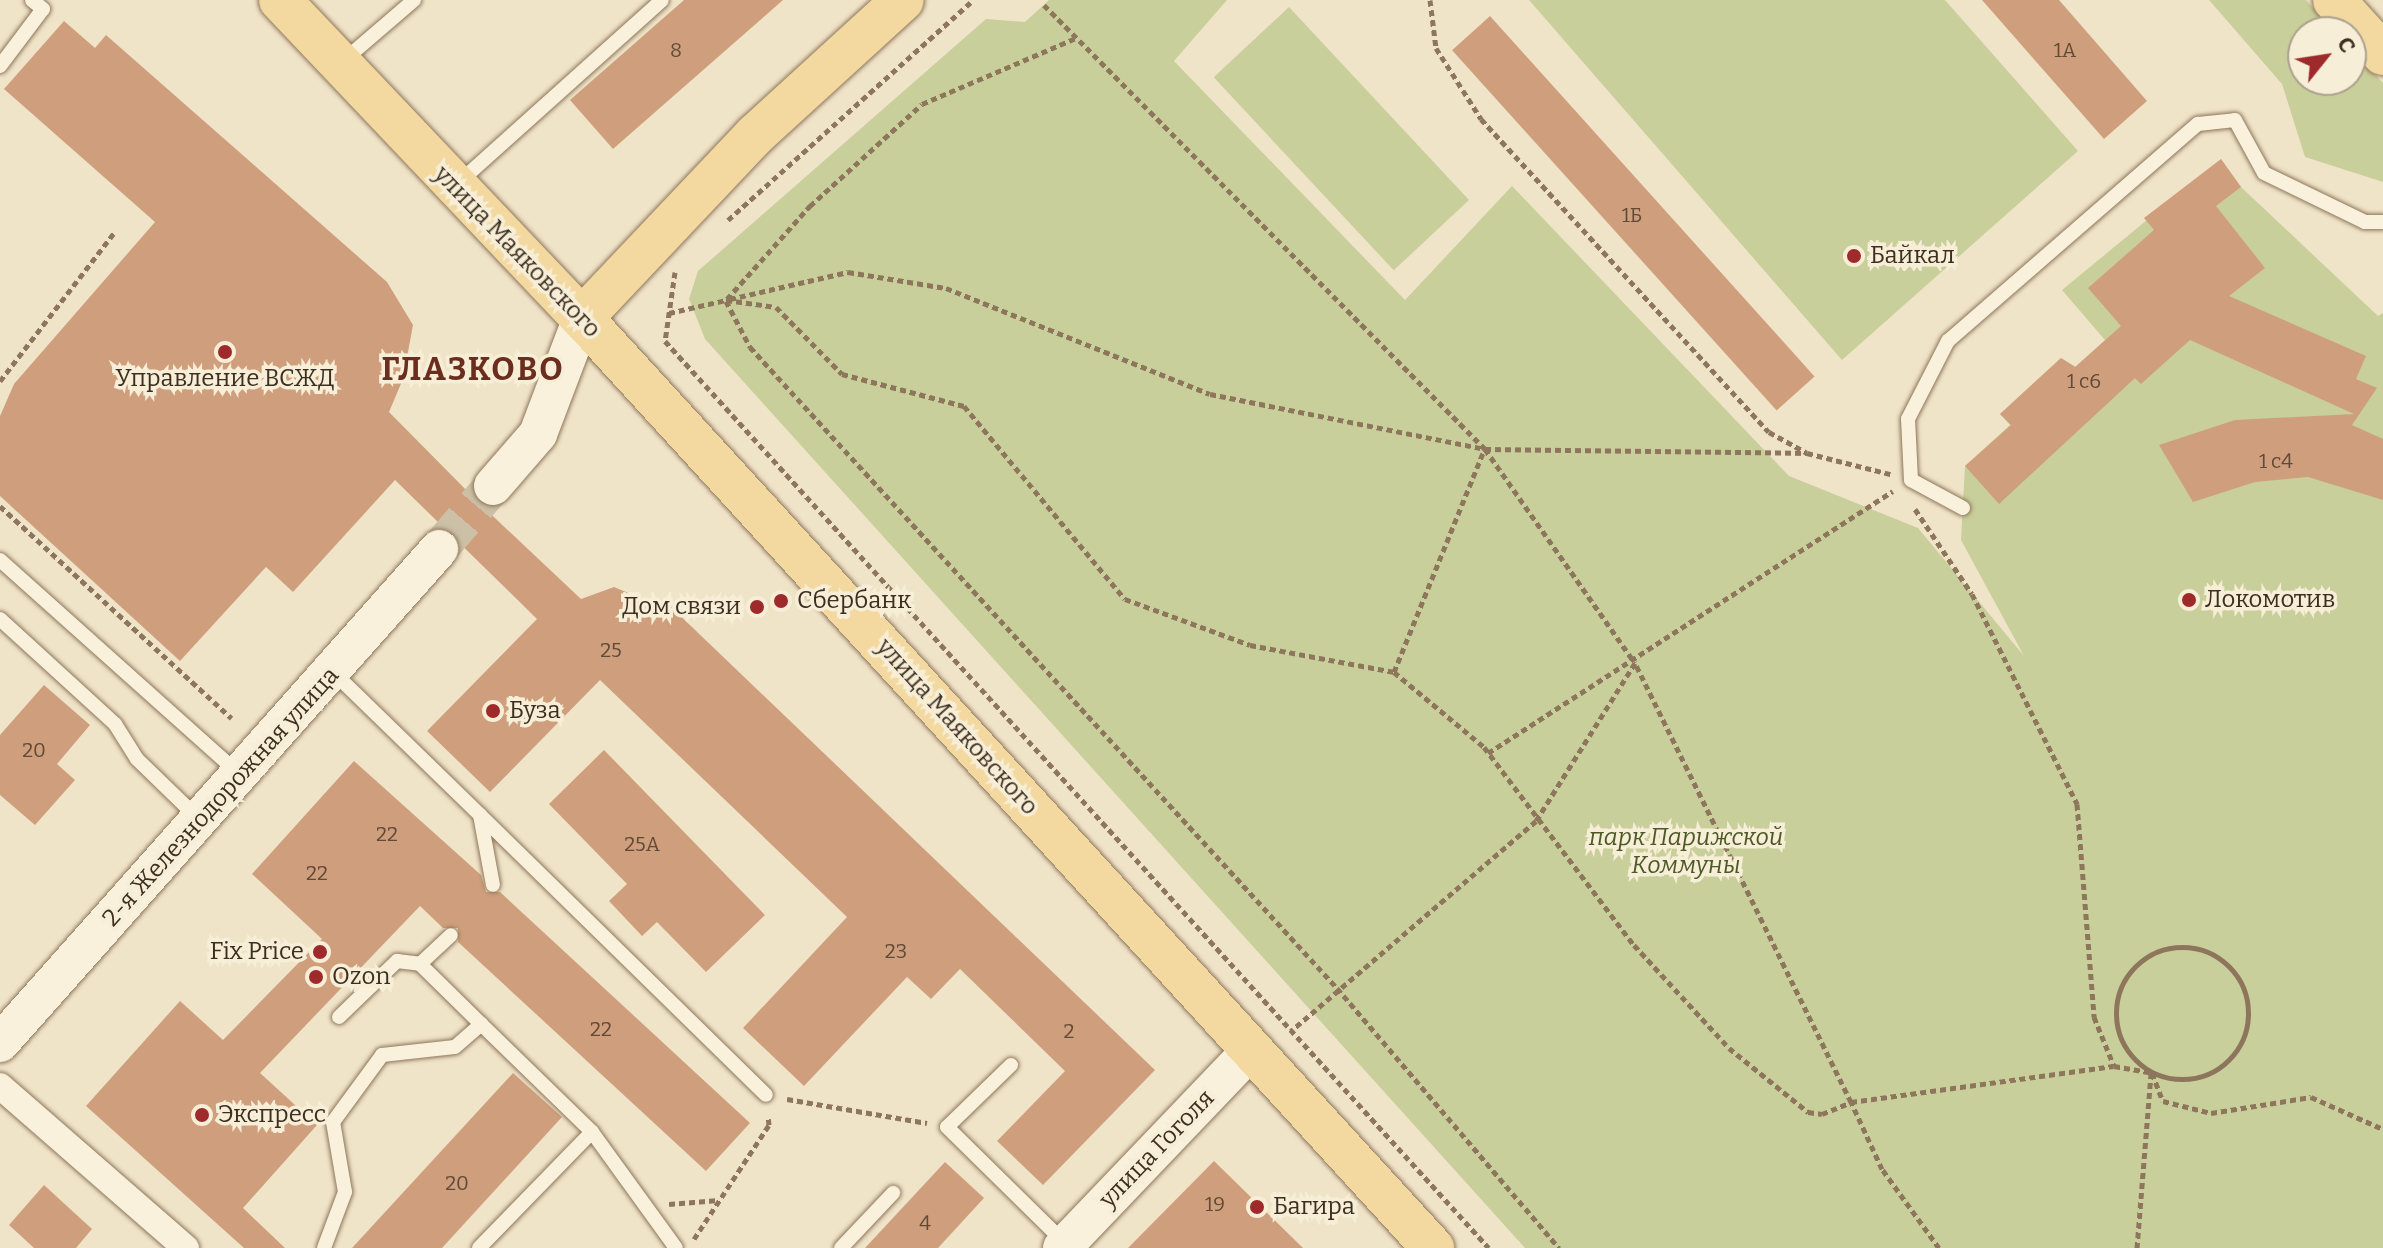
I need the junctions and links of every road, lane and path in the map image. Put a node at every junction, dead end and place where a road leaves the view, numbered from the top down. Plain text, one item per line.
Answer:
1 (32, 0) edge
2 (280, 0) edge
3 (414, 0) edge
4 (662, 0) edge
5 (903, 0) edge
6 (973, 0) edge
7 (1430, 0) edge
8 (2334, 0) edge
9 (1044, 5) dead end
10 (1076, 38) junction
11 (2383, 54) edge
12 (338, 65) junction
13 (0, 66) edge
14 (454, 187) junction
15 (2383, 222) edge
16 (719, 229) dead end
17 (114, 233) dead end
18 (686, 261) dead end
19 (726, 300) junction
20 (669, 313) junction
21 (582, 318) junction
22 (0, 381) edge
23 (1485, 449) junction
24 (1807, 453) junction
25 (1911, 480) junction
26 (493, 486) tunnel mouth
27 (0, 506) edge
28 (1963, 508) dead end
29 (439, 549) tunnel mouth
30 (0, 560) edge
31 (0, 619) edge
32 (1635, 663) junction
33 (332, 672) junction
34 (1394, 672) junction
35 (231, 718) dead end
36 (1488, 753) junction
37 (241, 776) junction
38 (480, 815) junction
39 (201, 821) junction
40 (1536, 821) junction
41 (493, 885) dead end
42 (451, 935) dead end
43 (420, 964) junction
44 (1337, 988) junction
45 (339, 1017) dead end
46 (481, 1024) junction
47 (1291, 1031) junction
48 (0, 1043) edge
49 (1252, 1049) junction
50 (1011, 1065) dead end
51 (2114, 1066) junction
52 (2152, 1073) junction
53 (0, 1086) edge
54 (766, 1095) junction
55 (1851, 1102) junction
56 (947, 1127) junction
57 (2383, 1129) edge
58 (592, 1132) junction
59 (893, 1193) dead end
60 (720, 1200) junction
61 (646, 1206) junction
62 (1419, 1243) edge
63 (1064, 1246) edge
64 (186, 1248) edge
65 (324, 1248) edge
66 (479, 1248) edge
67 (676, 1248) edge
68 (688, 1248) edge
69 (841, 1248) edge
70 (1489, 1248) edge
71 (1559, 1248) edge
72 (1939, 1248) edge
73 (2137, 1248) edge

1 - 13 lane
2 - 12 main road, улица Маяковского
3 - 12 lane
4 - 14 lane
5 - 21 main road
6 - 16 path
7 - 24 path
8 - 11 main road
9 - 10 path
10 - 19 path
10 - 23 path
12 - 14 main road, улица Маяковского
14 - 21 main road, улица Маяковского
15 - 25 lane
17 - 22 path
18 - 20 path
19 - 20 path
19 - 23 path
19 - 34 path
19 - 44 path
20 - 47 path
21 - 26 main road
21 - 49 main road, улица Маяковского
23 - 24 path
23 - 32 path
23 - 34 path
24 - 25 path
25 - 28 lane
25 - 32 path
25 - 51 path
27 - 35 path
29 - 33 main road, 2-я Железнодорожная улица
30 - 37 lane
31 - 39 lane
32 - 36 path
32 - 40 path
32 - 55 path
33 - 37 main road, 2-я Железнодорожная улица
33 - 38 lane
34 - 36 path
36 - 40 path
37 - 39 main road, 2-я Железнодорожная улица
38 - 41 lane
38 - 54 lane
39 - 48 main road, 2-я Железнодорожная улица
40 - 44 path
40 - 55 path
42 - 43 lane
43 - 45 lane
43 - 46 lane
44 - 47 path
44 - 71 path
46 - 58 lane
46 - 65 lane
47 - 70 path
49 - 62 main road, улица Маяковского
49 - 63 main road, улица Гоголя
50 - 56 lane
51 - 52 path
51 - 55 path
52 - 52 path
52 - 57 path
52 - 73 path
53 - 64 street
54 - 56 path
54 - 60 path
55 - 72 path
56 - 63 lane
58 - 61 lane
58 - 66 lane
59 - 69 lane
60 - 61 path
60 - 68 path
61 - 67 lane

